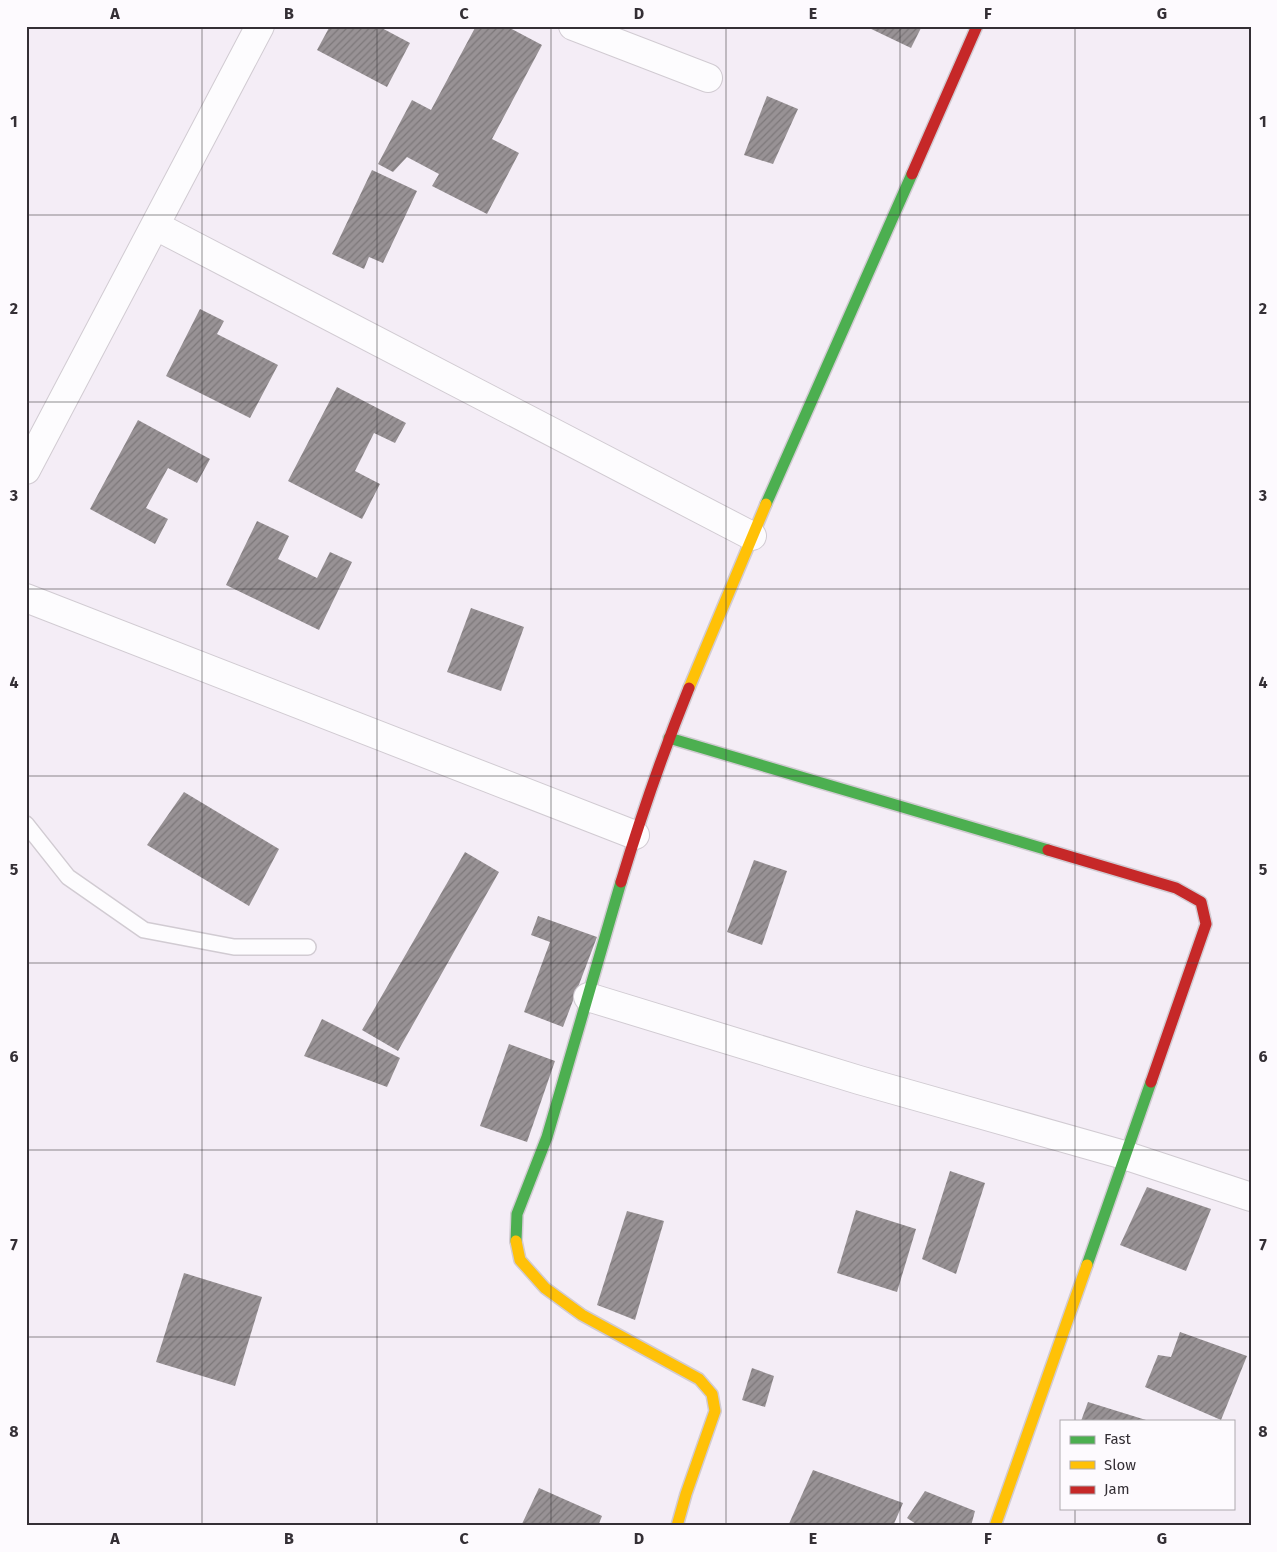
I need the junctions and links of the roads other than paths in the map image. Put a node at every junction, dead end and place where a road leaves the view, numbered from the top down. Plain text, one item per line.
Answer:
1 (260, 26) edge
2 (573, 26) edge
3 (977, 26) edge
4 (708, 78) dead end
5 (156, 226) junction
6 (26, 470) edge
7 (752, 536) junction
8 (26, 598) edge
9 (669, 738) junction
10 (26, 824) edge
11 (635, 835) junction
12 (308, 948) dead end
13 (588, 996) junction
14 (1124, 1155) junction
15 (1251, 1197) edge
16 (677, 1526) edge
17 (995, 1526) edge

1 - 5 street
2 - 4 street
3 - 7 street
5 - 6 street
5 - 7 street
7 - 9 street
8 - 11 street
9 - 11 street
9 - 14 street
10 - 12 lane
11 - 13 street
13 - 14 street
13 - 16 street
14 - 15 street
14 - 17 street

